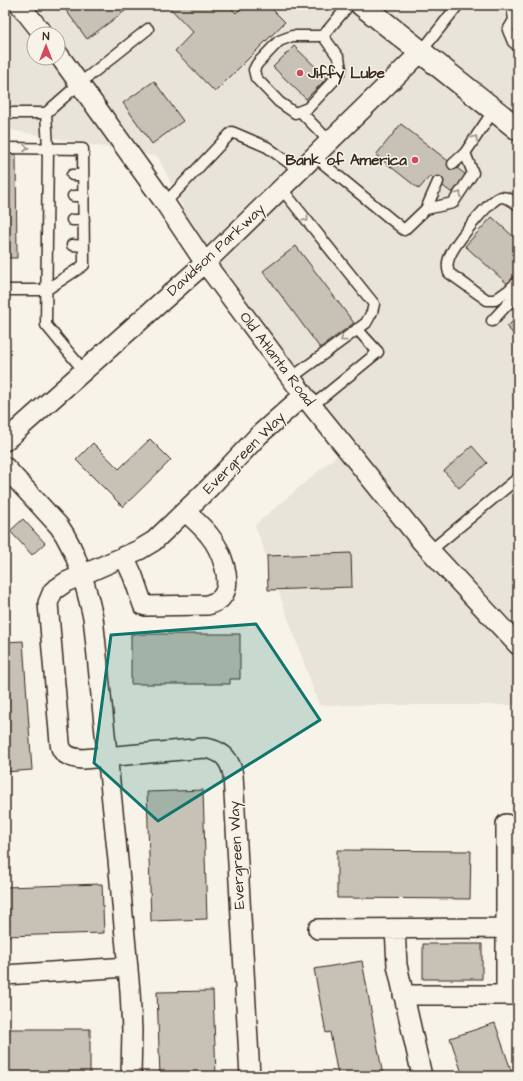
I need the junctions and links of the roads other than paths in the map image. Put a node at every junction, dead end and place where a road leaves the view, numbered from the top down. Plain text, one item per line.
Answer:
1 (20, 5) edge
2 (349, 5) edge
3 (362, 5) edge
4 (458, 5) edge
5 (512, 5) edge
6 (37, 26) edge
7 (148, 29) dead end
8 (323, 36) junction
9 (518, 46) edge
10 (421, 52) junction
11 (66, 65) edge
12 (79, 84) junction
13 (494, 110) junction
14 (300, 111) junction
15 (5, 113) edge
16 (46, 113) junction
17 (518, 129) edge
18 (329, 141) junction
19 (5, 148) edge
20 (48, 148) junction
21 (465, 152) junction
22 (314, 156) junction
23 (453, 164) dead end
24 (300, 170) junction
25 (72, 175) dead end
26 (84, 175) junction
27 (438, 182) dead end
28 (281, 188) junction
29 (72, 196) dead end
30 (84, 196) junction
31 (165, 203) junction
32 (518, 205) edge
33 (426, 209) junction
34 (72, 220) dead end
35 (84, 220) junction
36 (72, 246) dead end
37 (84, 246) junction
38 (205, 263) junction
39 (518, 281) edge
40 (5, 290) edge
41 (46, 290) junction
42 (518, 294) edge
43 (492, 321) dead end
44 (358, 329) junction
45 (84, 371) junction
46 (291, 378) junction
47 (308, 400) junction
48 (5, 441) edge
49 (5, 467) edge
50 (518, 478) edge
51 (185, 511) junction
52 (430, 551) junction
53 (124, 556) junction
54 (81, 575) junction
55 (518, 645) edge
56 (108, 756) junction
57 (506, 824) dead end
58 (505, 928) junction
59 (318, 929) dead end
60 (395, 929) junction
61 (128, 967) junction
62 (5, 975) edge
63 (403, 995) junction
64 (512, 995) edge
65 (131, 1076) edge
66 (250, 1076) edge
67 (422, 1076) edge

1 - 6 street
2 - 8 lane
3 - 10 highway
4 - 10 lane
5 - 9 lane
7 - 12 lane
8 - 14 lane
8 - 14 lane
10 - 13 highway
10 - 18 street, Davidson Parkway
11 - 12 street, Old Atlanta Road
12 - 16 lane
12 - 31 street, Old Atlanta Road
13 - 17 highway
21 -> 13 lane
14 - 18 lane
15 - 16 lane
16 - 20 lane
18 - 22 street, Davidson Parkway
19 -> 20 lane
20 - 26 lane
20 - 41 lane
21 - 23 lane
33 -> 21 lane
22 - 24 street, Davidson Parkway
22 - 33 lane
24 - 28 street, Davidson Parkway
24 - 31 lane
25 - 26 lane
26 - 30 lane
27 - 33 lane
28 - 38 street, Davidson Parkway
28 -> 44 lane
29 - 30 lane
30 - 35 lane
31 - 38 street, Old Atlanta Road
32 - 39 lane
34 - 35 lane
35 - 37 lane
36 - 37 lane
37 - 41 lane
38 - 45 street, Davidson Parkway
38 - 46 street, Old Atlanta Road
40 - 41 lane
41 - 45 lane
42 - 43 lane
44 -> 46 lane
44 - 47 lane
45 - 48 street, Davidson Parkway
46 - 47 street, Old Atlanta Road
47 - 51 street, Evergreen Way
47 - 52 street, Old Atlanta Road
49 - 54 street
50 - 52 lane
51 - 53 street, Evergreen Way
51 - 53 street
52 - 55 street, Old Atlanta Road
53 - 54 street, Evergreen Way
54 - 56 street
54 - 56 street, Evergreen Way
56 - 61 street
56 - 66 street, Evergreen Way
57 - 58 street
58 - 60 street
58 - 64 street
59 - 60 street
60 - 63 street
61 - 62 street
61 - 65 street
63 - 64 street
63 - 67 street

